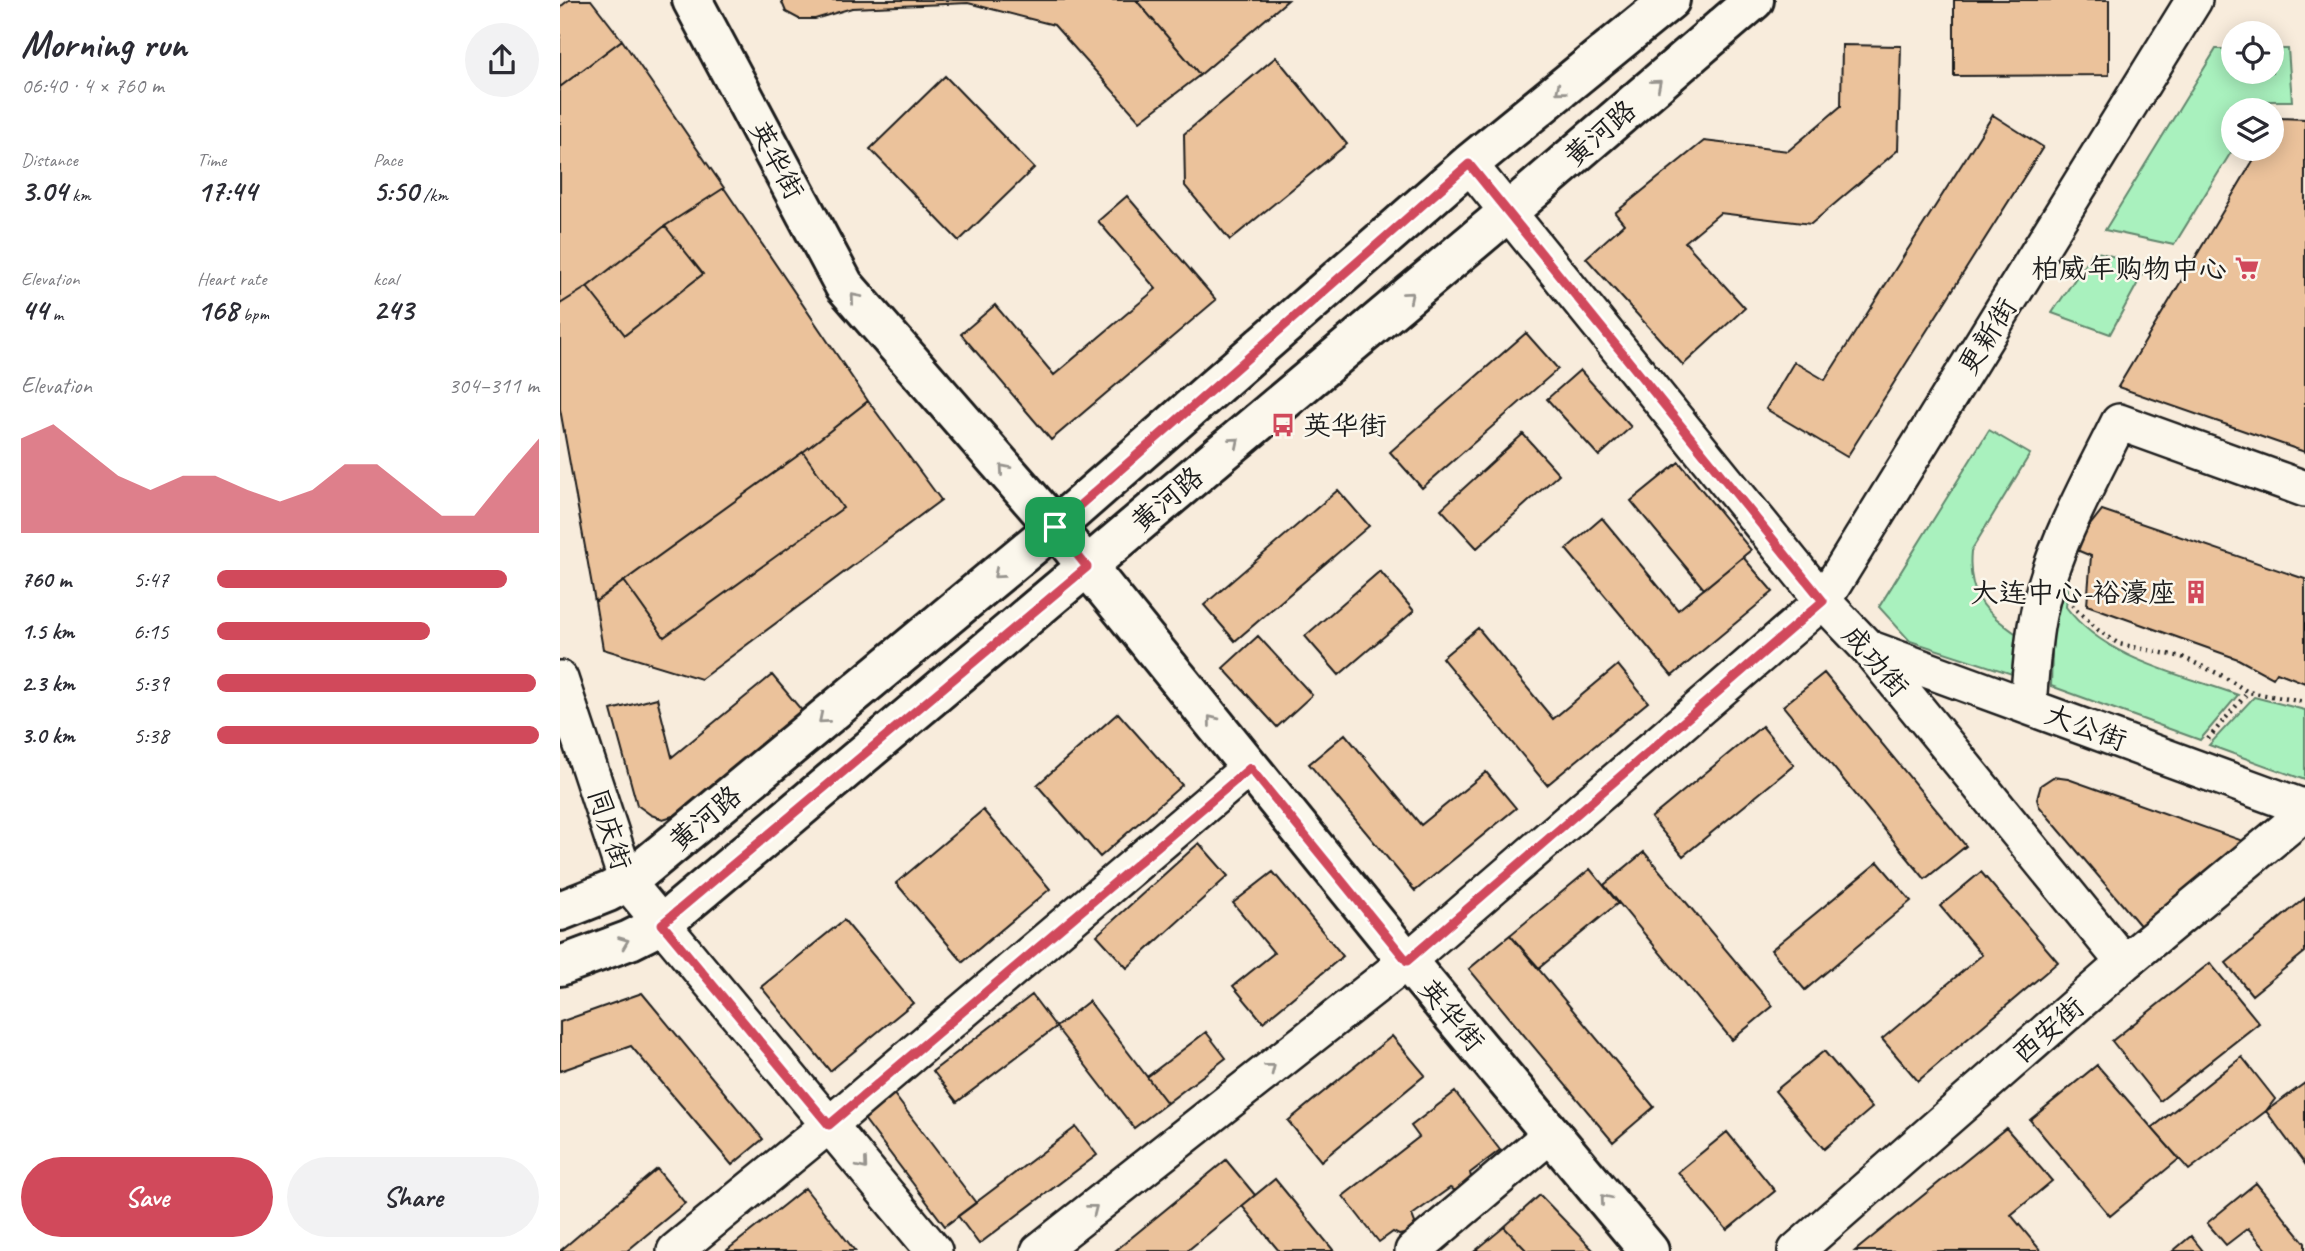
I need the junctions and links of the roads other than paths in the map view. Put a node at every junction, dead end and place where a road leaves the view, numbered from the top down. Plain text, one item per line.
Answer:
1 (692, 0) edge
2 (1670, 0) edge
3 (1754, 0) edge
4 (2194, 0) edge
5 (1469, 164) junction
6 (1508, 212) junction
7 (2305, 489) edge
8 (1055, 527) junction
9 (1087, 567) junction
10 (1823, 601) junction
11 (1867, 647) junction
12 (560, 678) edge
13 (2028, 706) junction
14 (1250, 768) junction
15 (2305, 808) edge
16 (2305, 813) edge
17 (627, 882) junction
18 (560, 911) edge
19 (662, 924) junction
20 (1407, 961) junction
21 (2124, 963) junction
22 (560, 966) edge
23 (829, 1125) junction
24 (1551, 1134) junction
25 (675, 1251) edge
26 (934, 1251) edge
27 (1039, 1251) edge
28 (1413, 1251) edge
29 (1649, 1251) edge
30 (1796, 1251) edge

8 -> 1 main road, 英华街
2 -> 5 main road, 黄河路
6 -> 3 main road, 黄河路
4 - 10 street, 更新街
5 - 6 street, 成功街
5 - 8 main road, 黄河路
9 -> 6 main road, 黄河路
6 - 10 street, 成功街
7 - 13 street
8 - 9 main road, 英华街
8 -> 17 main road, 黄河路
14 -> 9 main road, 英华街
9 - 19 main road, 黄河路
10 - 11 street, 成功街
10 - 20 street, 更新街
11 - 13 street, 大公街
11 - 21 street, 成功街
12 - 17 street, 同庆街
13 - 15 street, 大公街
14 - 20 main road, 英华街
14 - 23 street
16 - 21 street, 西安街
17 - 18 main road, 黄河路
17 - 19 street, 同庆街
22 -> 19 main road, 黄河路
19 - 23 street, 同庆街
20 - 24 main road, 英华街
27 -> 20 street, 更新街
21 - 30 street, 西安街
23 - 25 street
23 -> 26 street, 同庆街
24 - 28 street
29 -> 24 main road, 英华街

